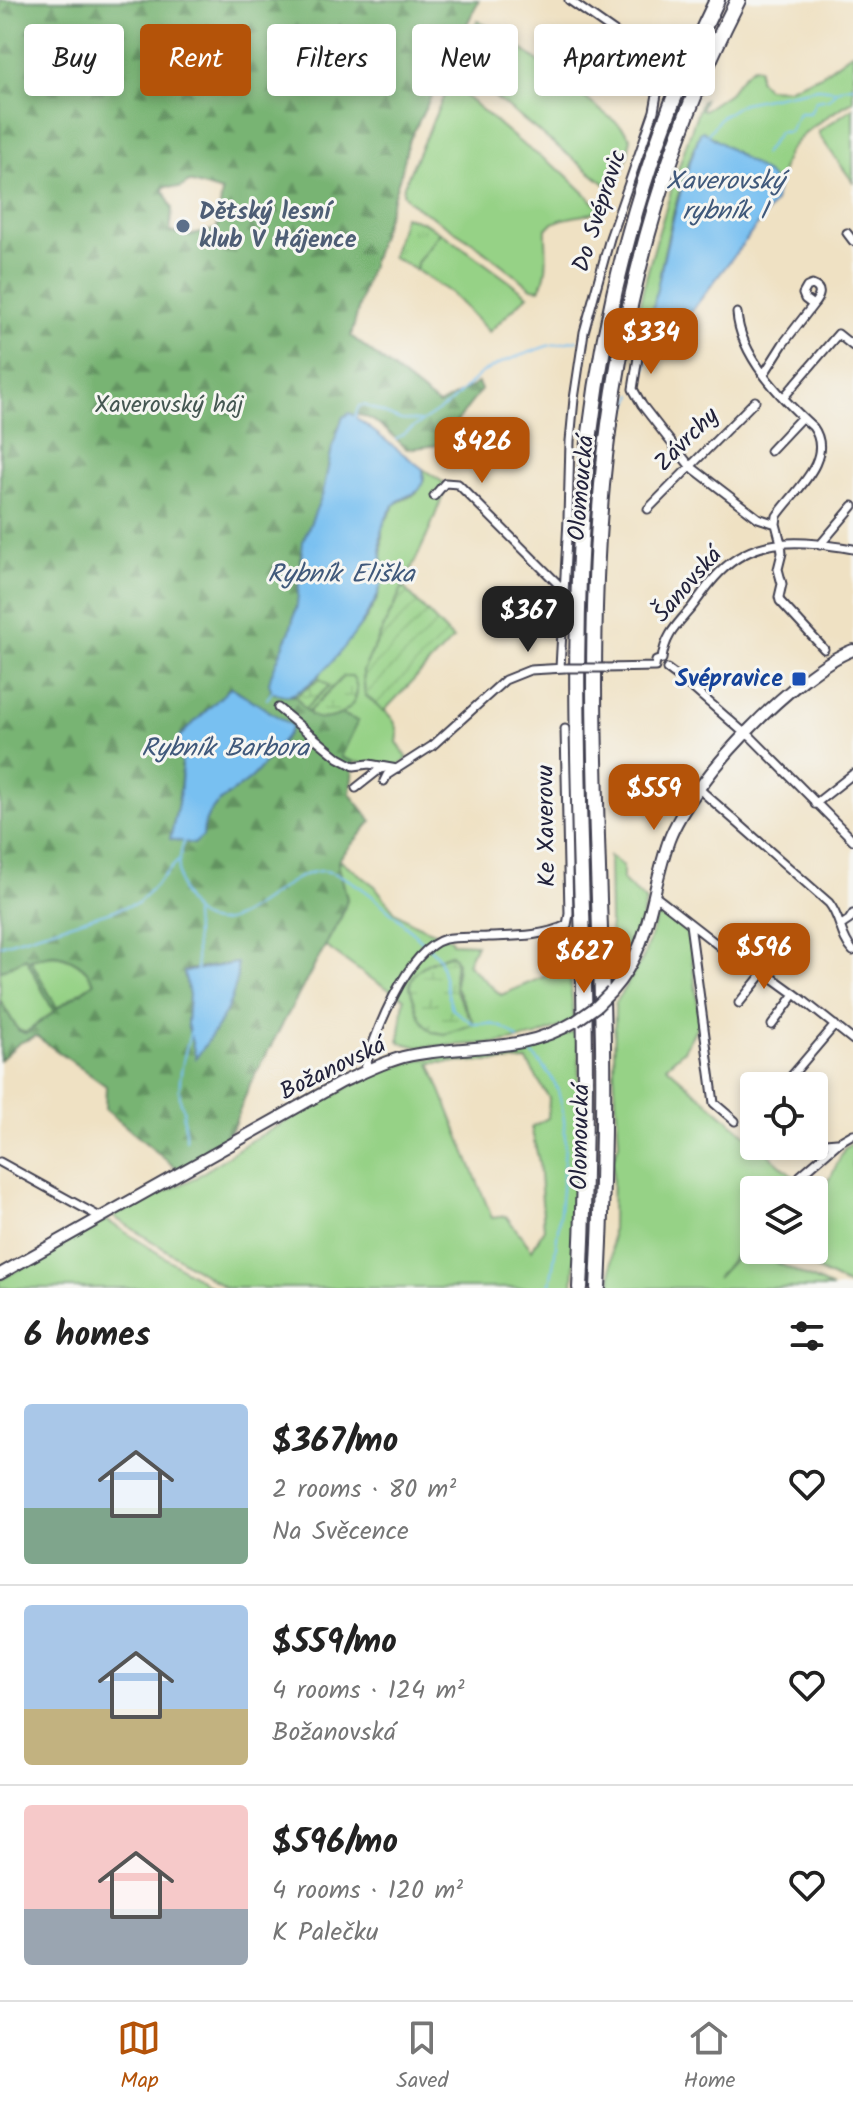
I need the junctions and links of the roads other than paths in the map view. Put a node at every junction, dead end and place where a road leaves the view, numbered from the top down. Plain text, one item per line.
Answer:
1 (569, 0) edge
2 (717, 0) edge
3 (738, 0) edge
4 (847, 233) dead end
5 (853, 241) edge
6 (813, 305) dead end
7 (737, 313) dead end
8 (853, 346) edge
9 (639, 351) dead end
10 (764, 374) junction
11 (784, 397) junction
12 (755, 401) dead end
13 (802, 417) junction
14 (770, 451) dead end
15 (690, 466) junction
16 (434, 496) dead end
17 (853, 506) edge
18 (648, 509) dead end
19 (776, 524) junction
20 (781, 543) junction
21 (820, 545) junction
22 (853, 549) edge
23 (564, 590) junction
24 (824, 649) dead end
25 (851, 654) edge
26 (662, 659) junction
27 (655, 667) junction
28 (564, 668) junction
29 (667, 669) junction
30 (278, 708) dead end
31 (565, 729) dead end
32 (746, 734) junction
33 (387, 767) junction
34 (397, 769) junction
35 (853, 774) edge
36 (384, 781) dead end
37 (356, 788) dead end
38 (698, 788) junction
39 (815, 804) junction
40 (853, 840) edge
41 (655, 896) junction
42 (853, 914) edge
43 (690, 924) junction
44 (840, 926) junction
45 (853, 951) edge
46 (764, 972) junction
47 (795, 994) junction
48 (739, 1003) dead end
49 (772, 1025) dead end
50 (835, 1025) junction
51 (853, 1040) edge
52 (364, 1072) junction
53 (795, 1072) edge
54 (735, 1121) dead end
55 (853, 1134) edge
56 (839, 1142) junction
57 (828, 1143) edge
58 (0, 1162) edge
59 (800, 1176) dead end
60 (100, 1217) junction
61 (0, 1274) edge
62 (580, 1288) edge
63 (598, 1288) edge

1 - 23 street, Do Svépravic
2 - 62 highway, Olomoucká
3 - 63 highway, Olomoucká
4 - 5 street
6 - 10 street
7 - 10 street
8 - 11 street
9 - 15 street
10 - 11 street
11 - 13 street
12 - 15 street, Závrchy
13 - 14 street
13 - 19 street
15 - 18 street, Závrchy
15 - 19 street
16 - 23 street
17 - 21 street
19 - 20 street
20 - 21 street, Šanovská
20 - 24 street
20 - 26 street, Šanovská
21 - 22 street, Šanovská
23 - 28 street, Do Svépravic
25 - 32 street, Božanovská
26 - 27 street
26 - 29 street
27 - 28 street, bridge
27 - 29 street
28 - 34 street
29 - 32 street
30 - 33 street
31 - 52 street, Ke Xaverovu
32 - 38 street, Božanovská
32 - 39 street
33 - 34 street
33 - 37 street
34 - 36 street
35 - 39 street
38 - 41 street, Božanovská
38 - 44 street
39 - 40 street
41 - 43 street
41 - 52 street, Božanovská, bridge
42 - 44 street
43 - 46 street
43 - 54 street
44 - 45 street
46 - 47 street
46 - 48 street
47 - 49 street
47 - 50 street
50 - 51 street
50 - 53 street
52 - 60 street, Božanovská
55 - 56 street
56 - 57 street
56 - 59 street
58 - 60 street
60 - 61 street, Božanovská

